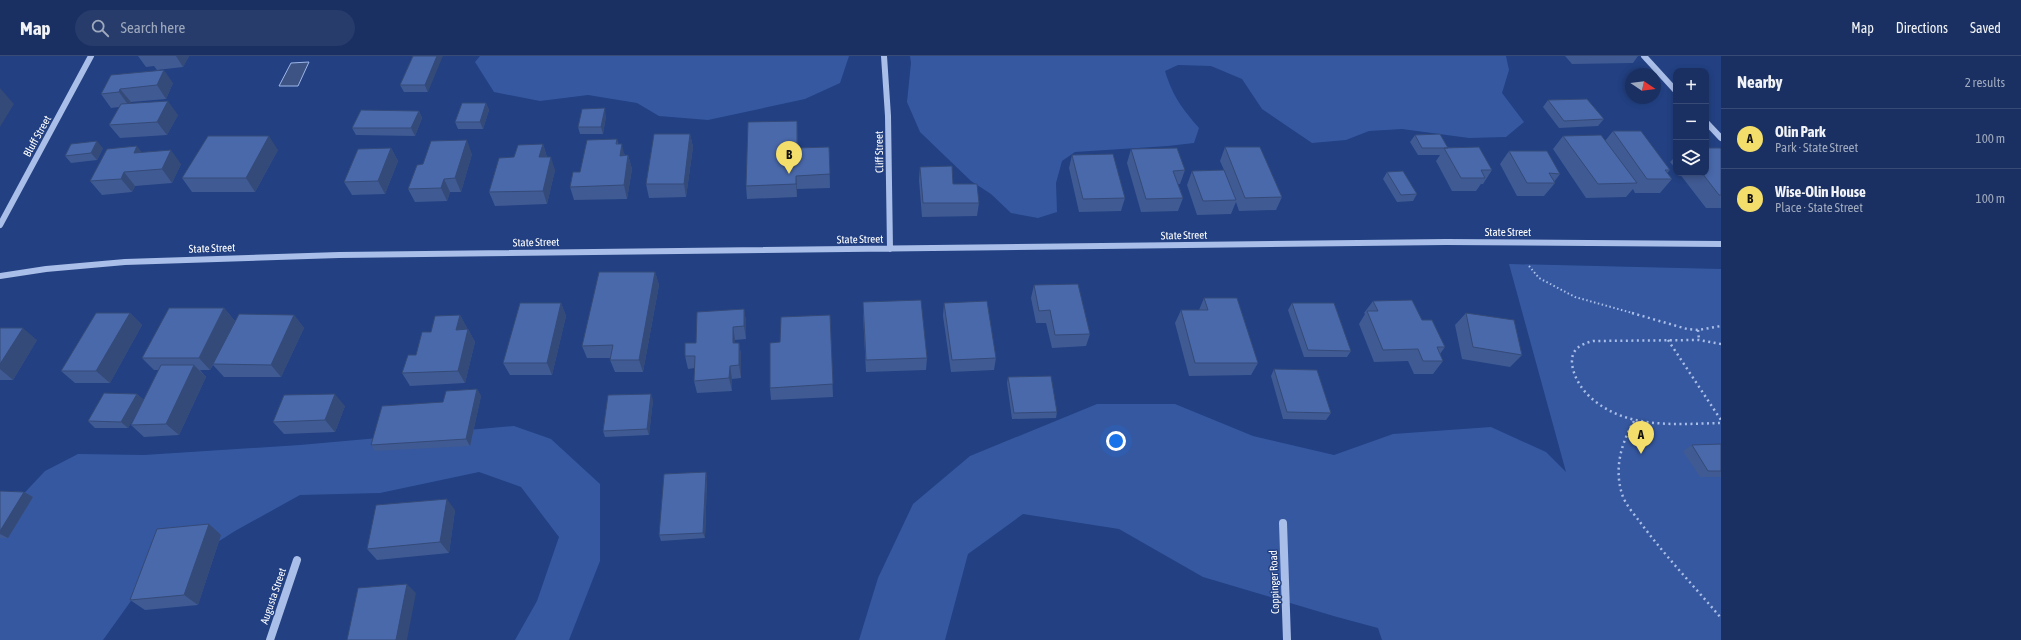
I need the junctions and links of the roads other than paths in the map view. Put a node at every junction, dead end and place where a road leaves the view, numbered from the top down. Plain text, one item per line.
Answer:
1 (91, 56) edge
2 (884, 56) edge
3 (1644, 56) edge
4 (1673, 88) edge
5 (1709, 125) edge
6 (1721, 138) edge
7 (0, 225) edge
8 (1721, 244) edge
9 (890, 248) junction
10 (0, 276) edge
11 (1283, 523) dead end
12 (297, 560) dead end
13 (270, 640) edge
14 (1287, 640) edge

1 - 7 street, Bluff Street
2 - 9 street, Cliff Street
3 - 4 street
5 - 6 street
8 - 9 street, State Street
9 - 10 street, State Street
11 - 14 street, Coppinger Road
12 - 13 street, Augusta Street

